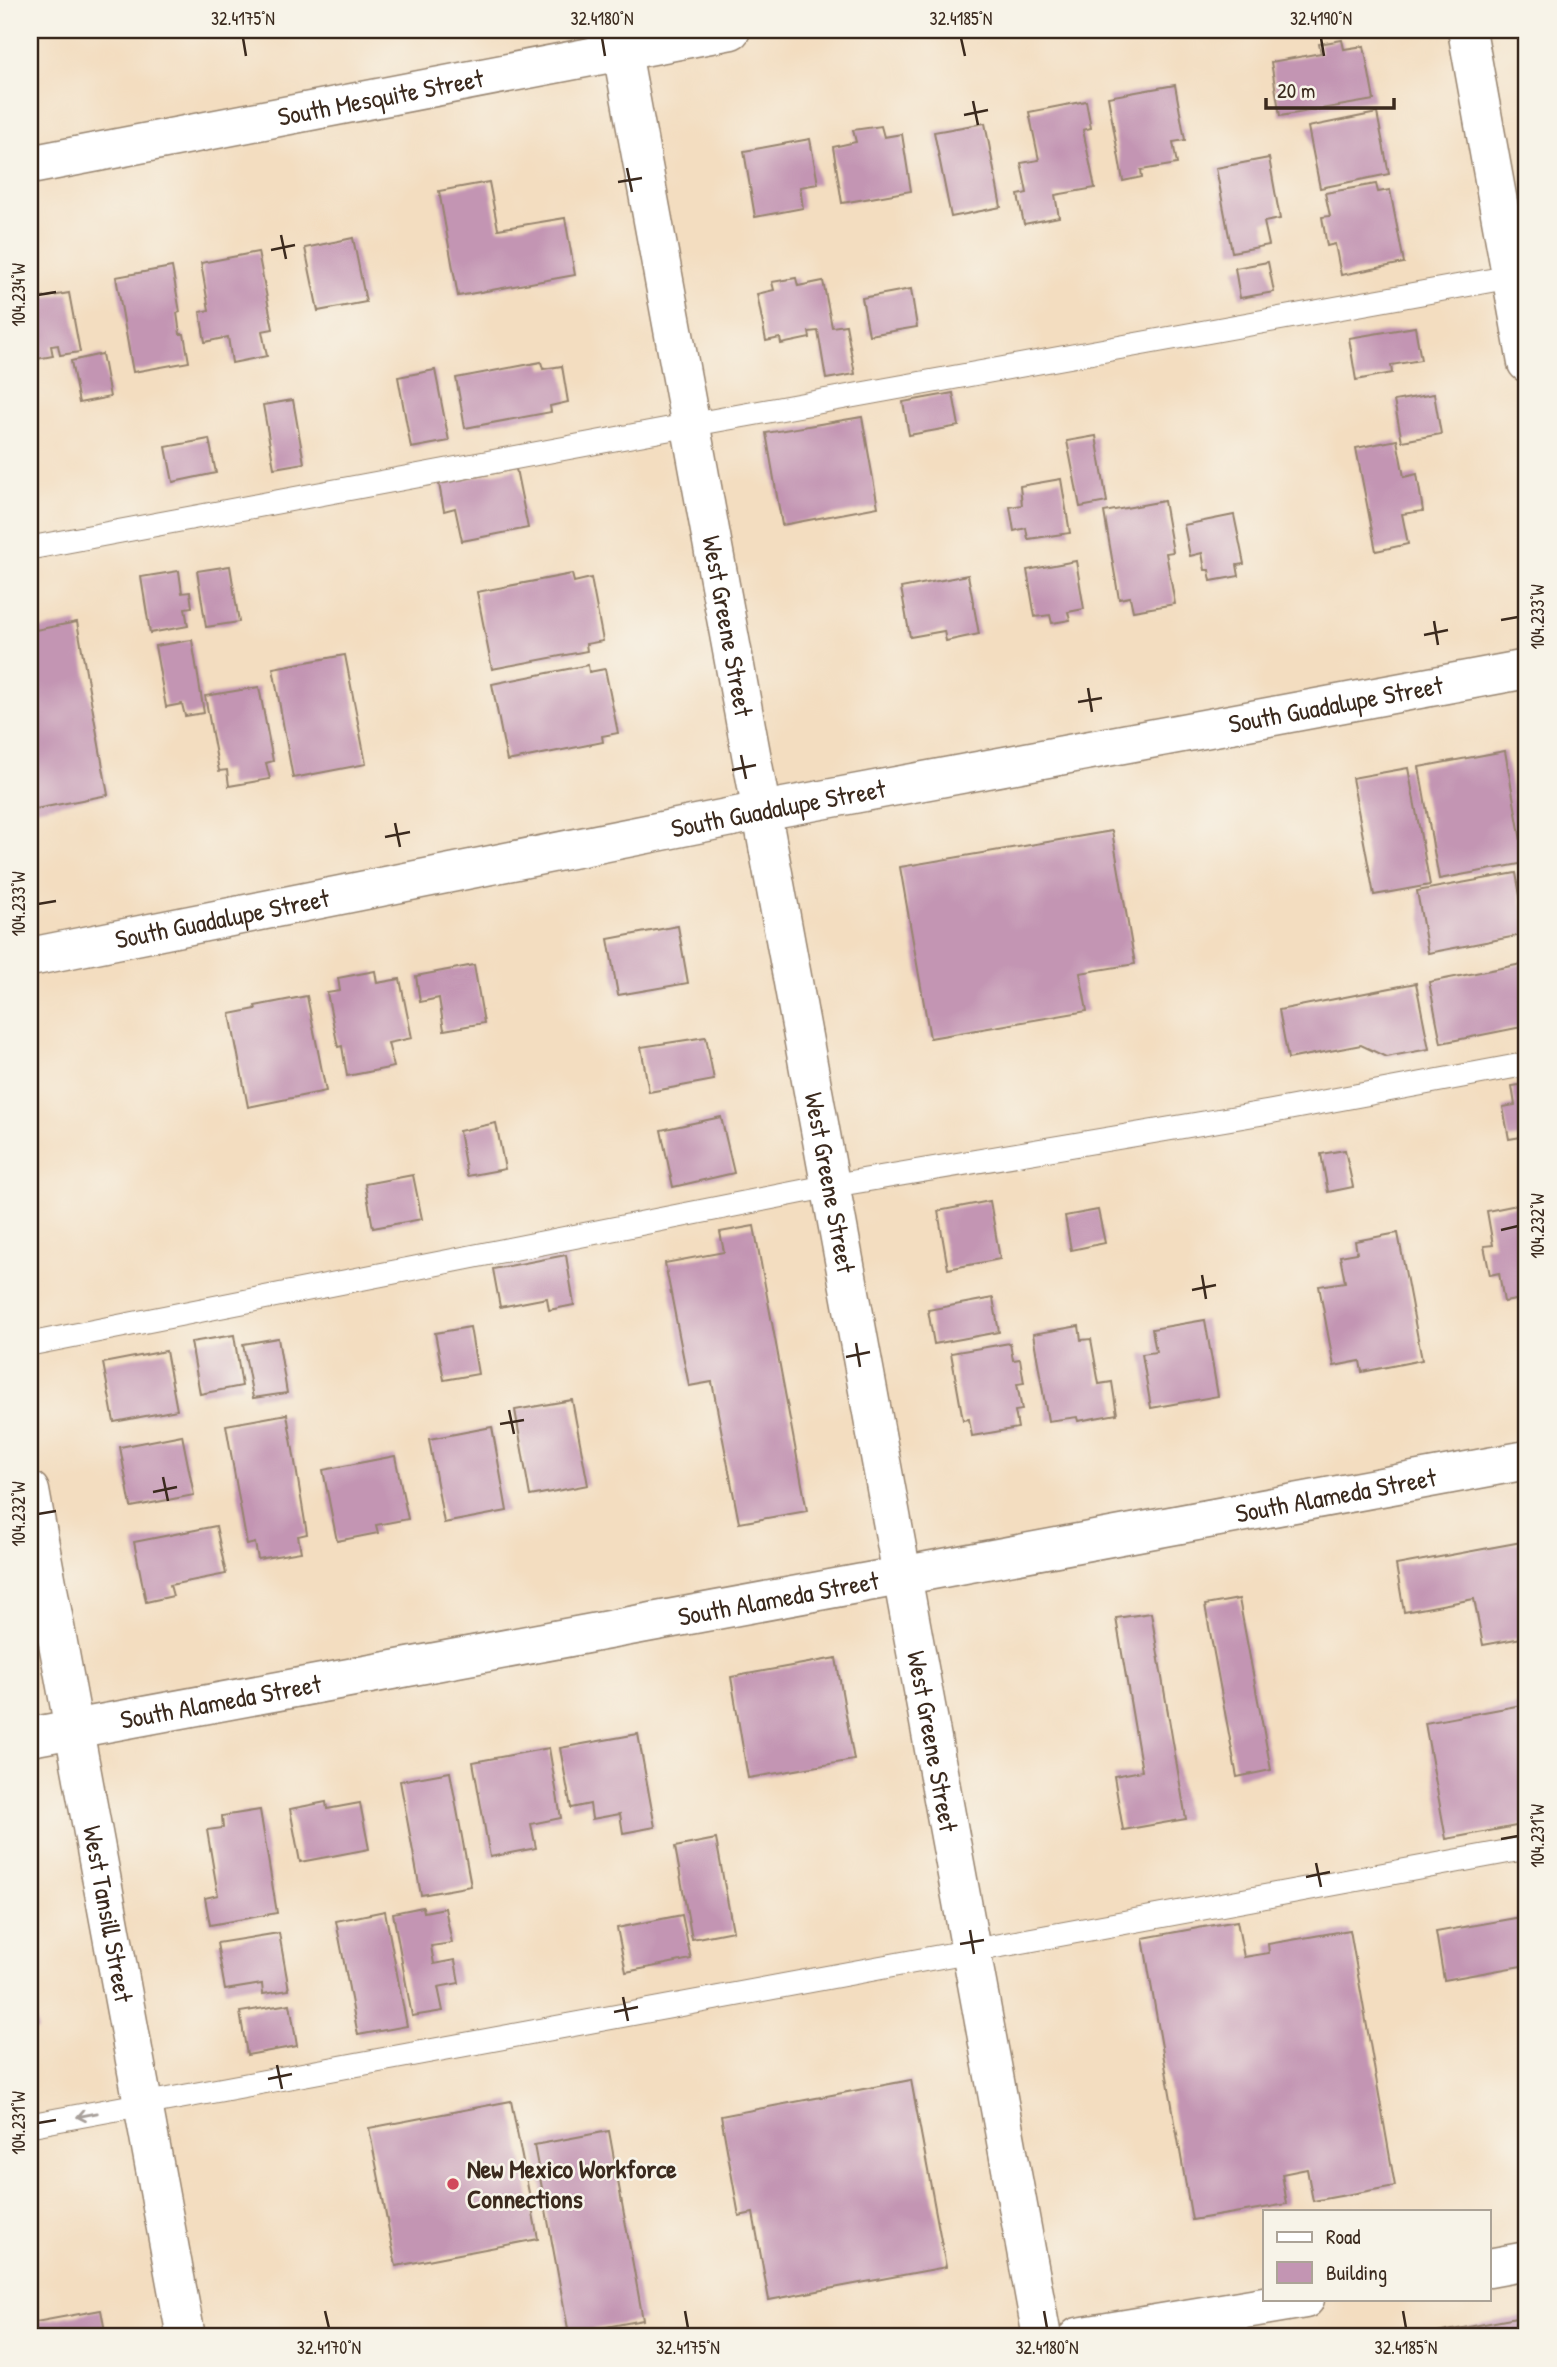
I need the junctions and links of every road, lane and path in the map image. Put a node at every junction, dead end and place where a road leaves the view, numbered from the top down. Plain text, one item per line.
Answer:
1 (731, 30) edge
2 (1467, 30) edge
3 (620, 40) edge
4 (30, 165) edge
5 (1519, 276) edge
6 (1527, 363) edge
7 (690, 425) junction
8 (30, 548) edge
9 (1527, 669) edge
10 (762, 811) junction
11 (30, 957) edge
12 (1527, 1064) edge
13 (830, 1186) junction
14 (30, 1344) edge
15 (1527, 1460) edge
16 (30, 1491) edge
17 (902, 1575) junction
18 (73, 1729) junction
19 (30, 1737) edge
20 (1527, 1848) edge
21 (971, 1950) junction
22 (144, 2104) junction
23 (30, 2125) edge
24 (1527, 2261) edge
25 (1490, 2267) edge
26 (1299, 2300) edge
27 (186, 2337) edge
28 (1042, 2337) edge
29 (1078, 2337) edge

1 - 3 street, South Mesquite Street
2 - 5 street
3 - 4 street, South Mesquite Street
3 - 7 street, West Greene Street
5 - 6 street
5 - 7 lane
7 - 8 lane
7 - 10 street, West Greene Street
9 - 10 street, South Guadalupe Street
10 - 11 street, South Guadalupe Street
10 - 13 street, West Greene Street
12 - 13 lane
13 - 14 lane
13 - 17 street, West Greene Street
15 - 17 street, South Alameda Street
16 - 18 street, West Tansill Street
17 - 18 street, South Alameda Street
17 - 21 street, West Greene Street
18 - 19 street, South Alameda Street
18 - 22 street, West Tansill Street
20 - 21 lane
21 - 22 lane
21 - 28 street, West Greene Street
22 -> 23 lane
22 - 27 street, West Tansill Street
24 - 25 street
26 - 29 street

